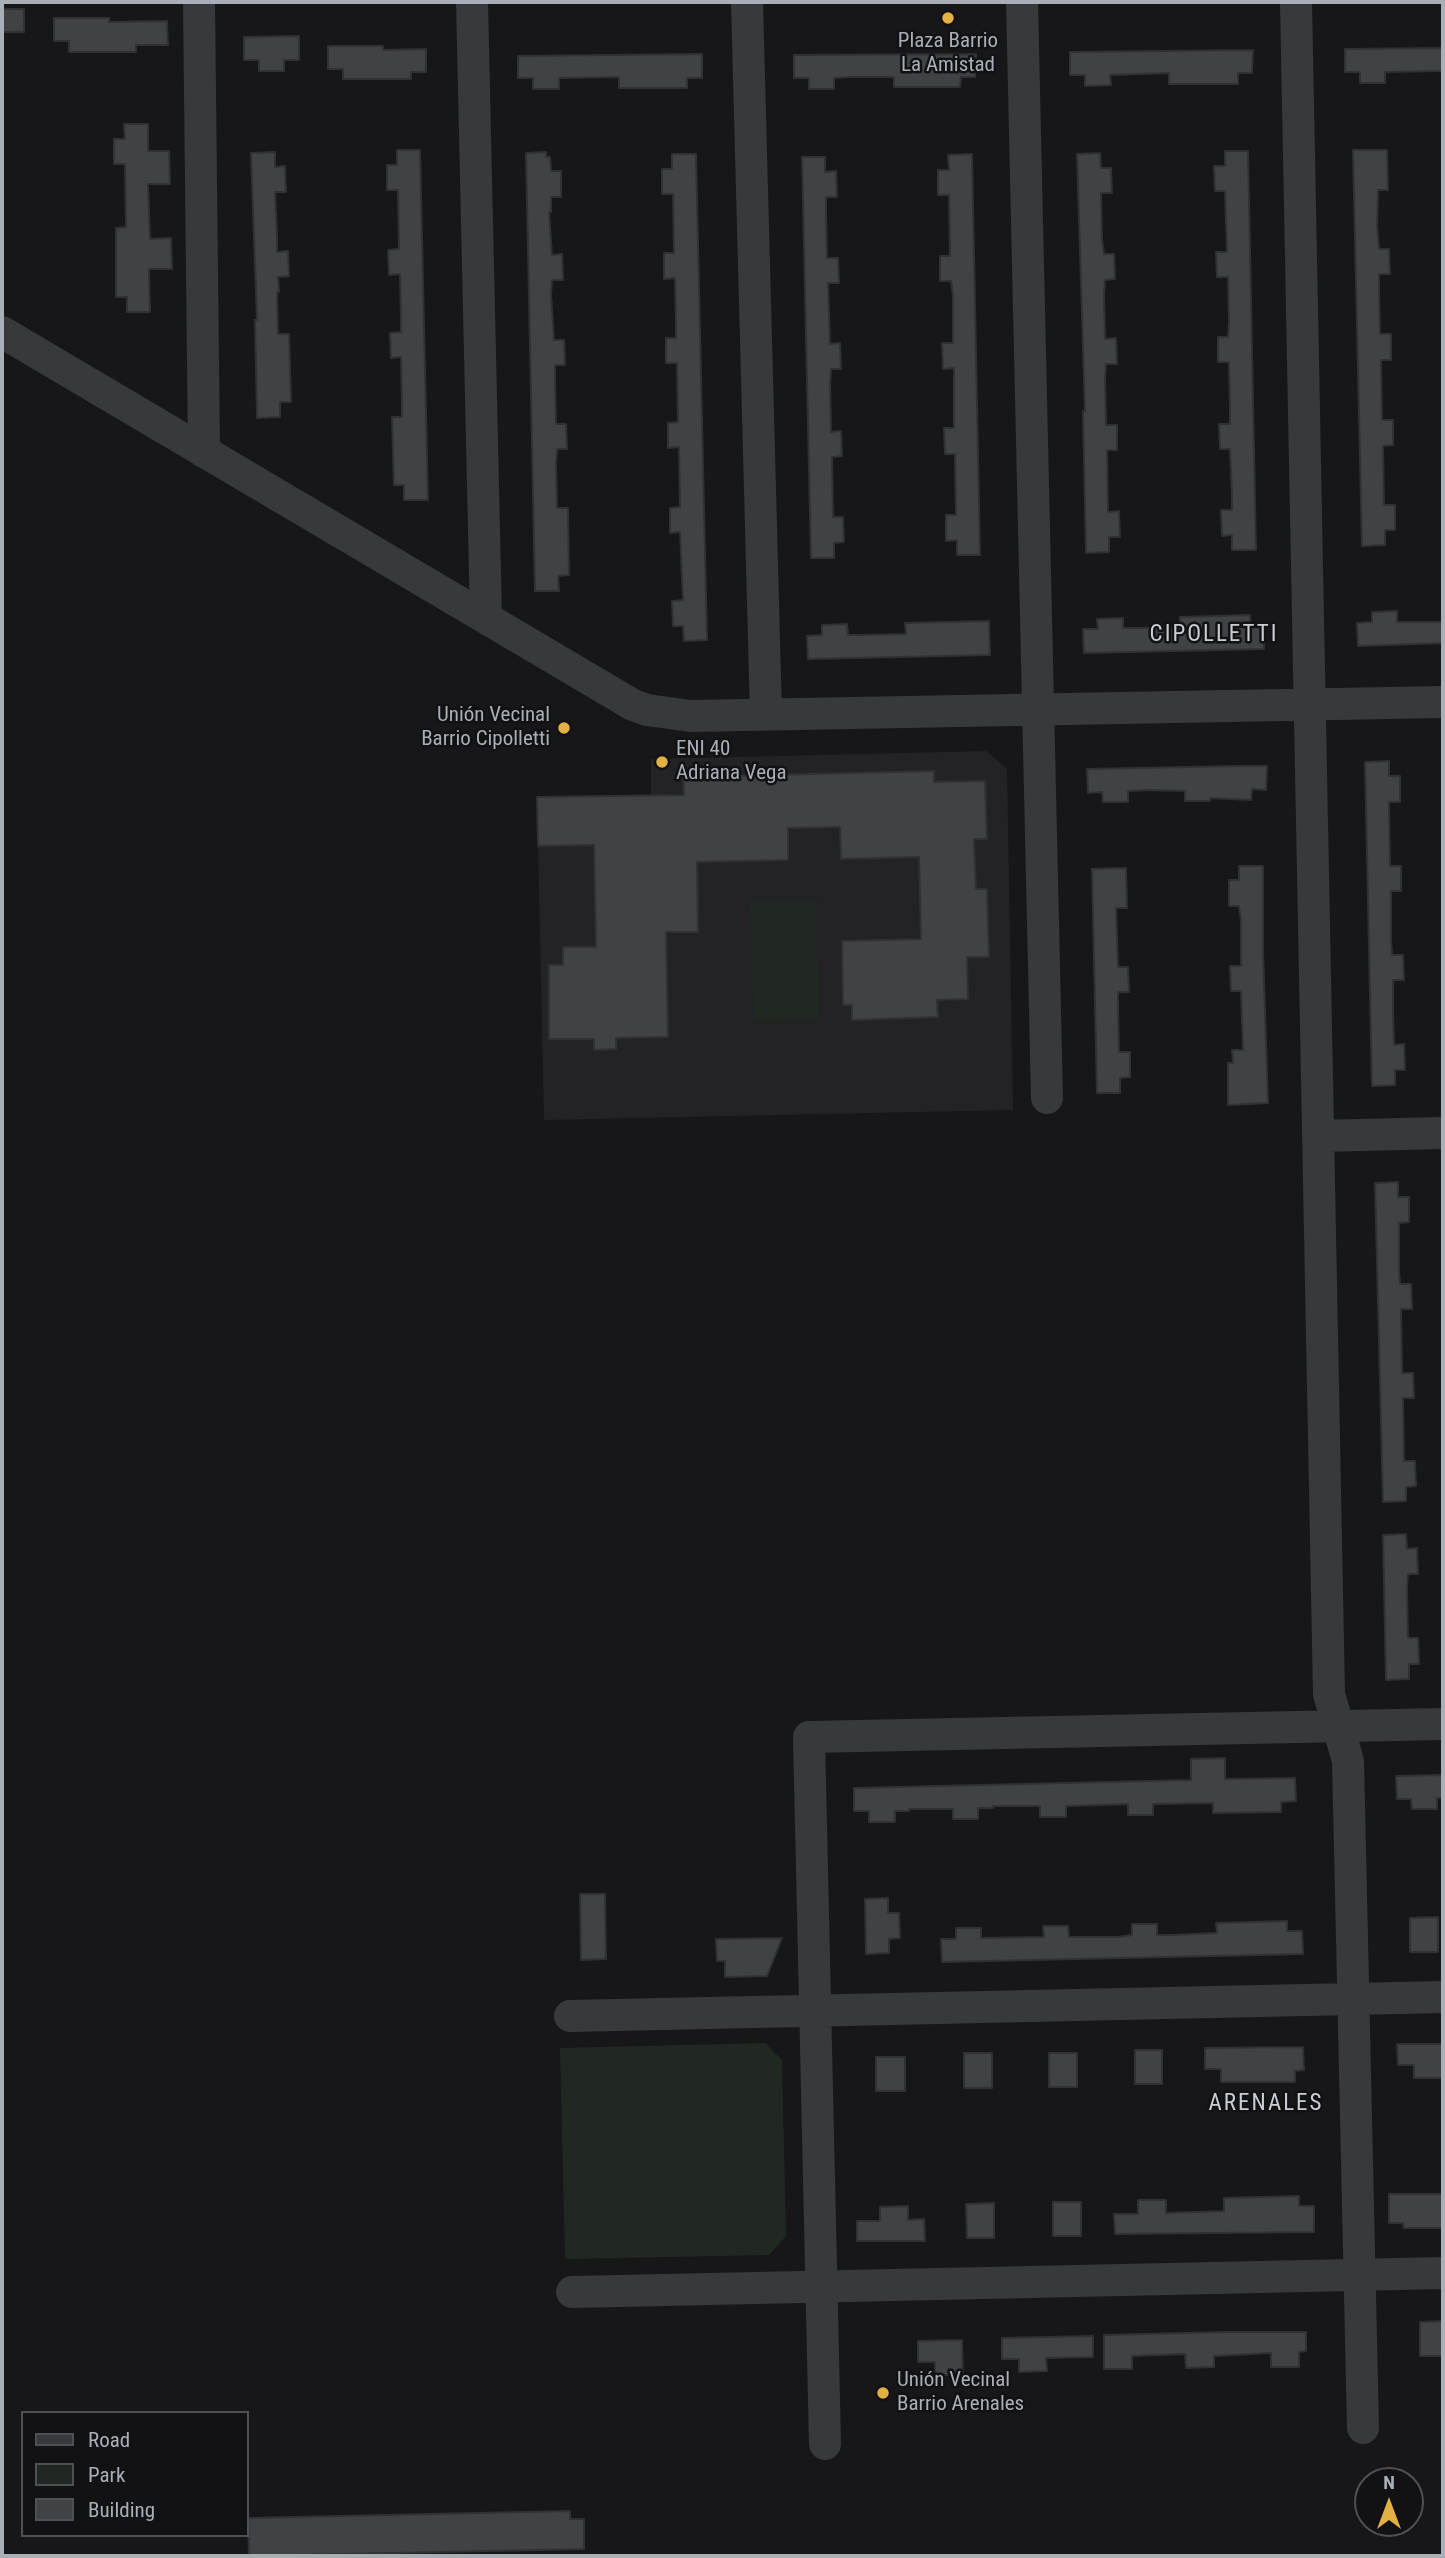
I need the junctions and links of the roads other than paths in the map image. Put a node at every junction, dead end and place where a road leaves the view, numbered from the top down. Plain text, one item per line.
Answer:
1 (200, 2) edge
2 (472, 2) edge
3 (747, 2) edge
4 (1022, 2) edge
5 (1296, 2) edge
6 (2, 332) edge
7 (204, 452) junction
8 (486, 618) junction
9 (1443, 702) edge
10 (1310, 704) junction
11 (1039, 710) junction
12 (766, 715) junction
13 (1047, 1098) dead end
14 (1443, 1133) edge
15 (1318, 1136) junction
16 (1443, 1724) edge
17 (1338, 1727) junction
18 (1443, 1997) edge
19 (1353, 1999) junction
20 (815, 2011) junction
21 (570, 2016) dead end
22 (1443, 2273) edge
23 (1359, 2275) junction
24 (821, 2286) junction
25 (572, 2292) dead end
26 (1363, 2428) dead end
27 (825, 2444) dead end

1 - 7 street
2 - 8 street
3 - 12 street
4 - 11 street
5 - 10 street
6 - 7 street
7 - 8 street
8 - 12 street
9 - 10 street
10 - 11 street
10 - 15 street
11 - 12 street
11 - 13 street
14 - 15 street
15 - 17 street
16 - 17 street
17 - 19 street
17 - 20 street
18 - 19 street
19 - 20 street
19 - 23 street
20 - 21 street
20 - 24 street
22 - 23 street
23 - 24 street
23 - 26 street
24 - 25 street
24 - 27 street

